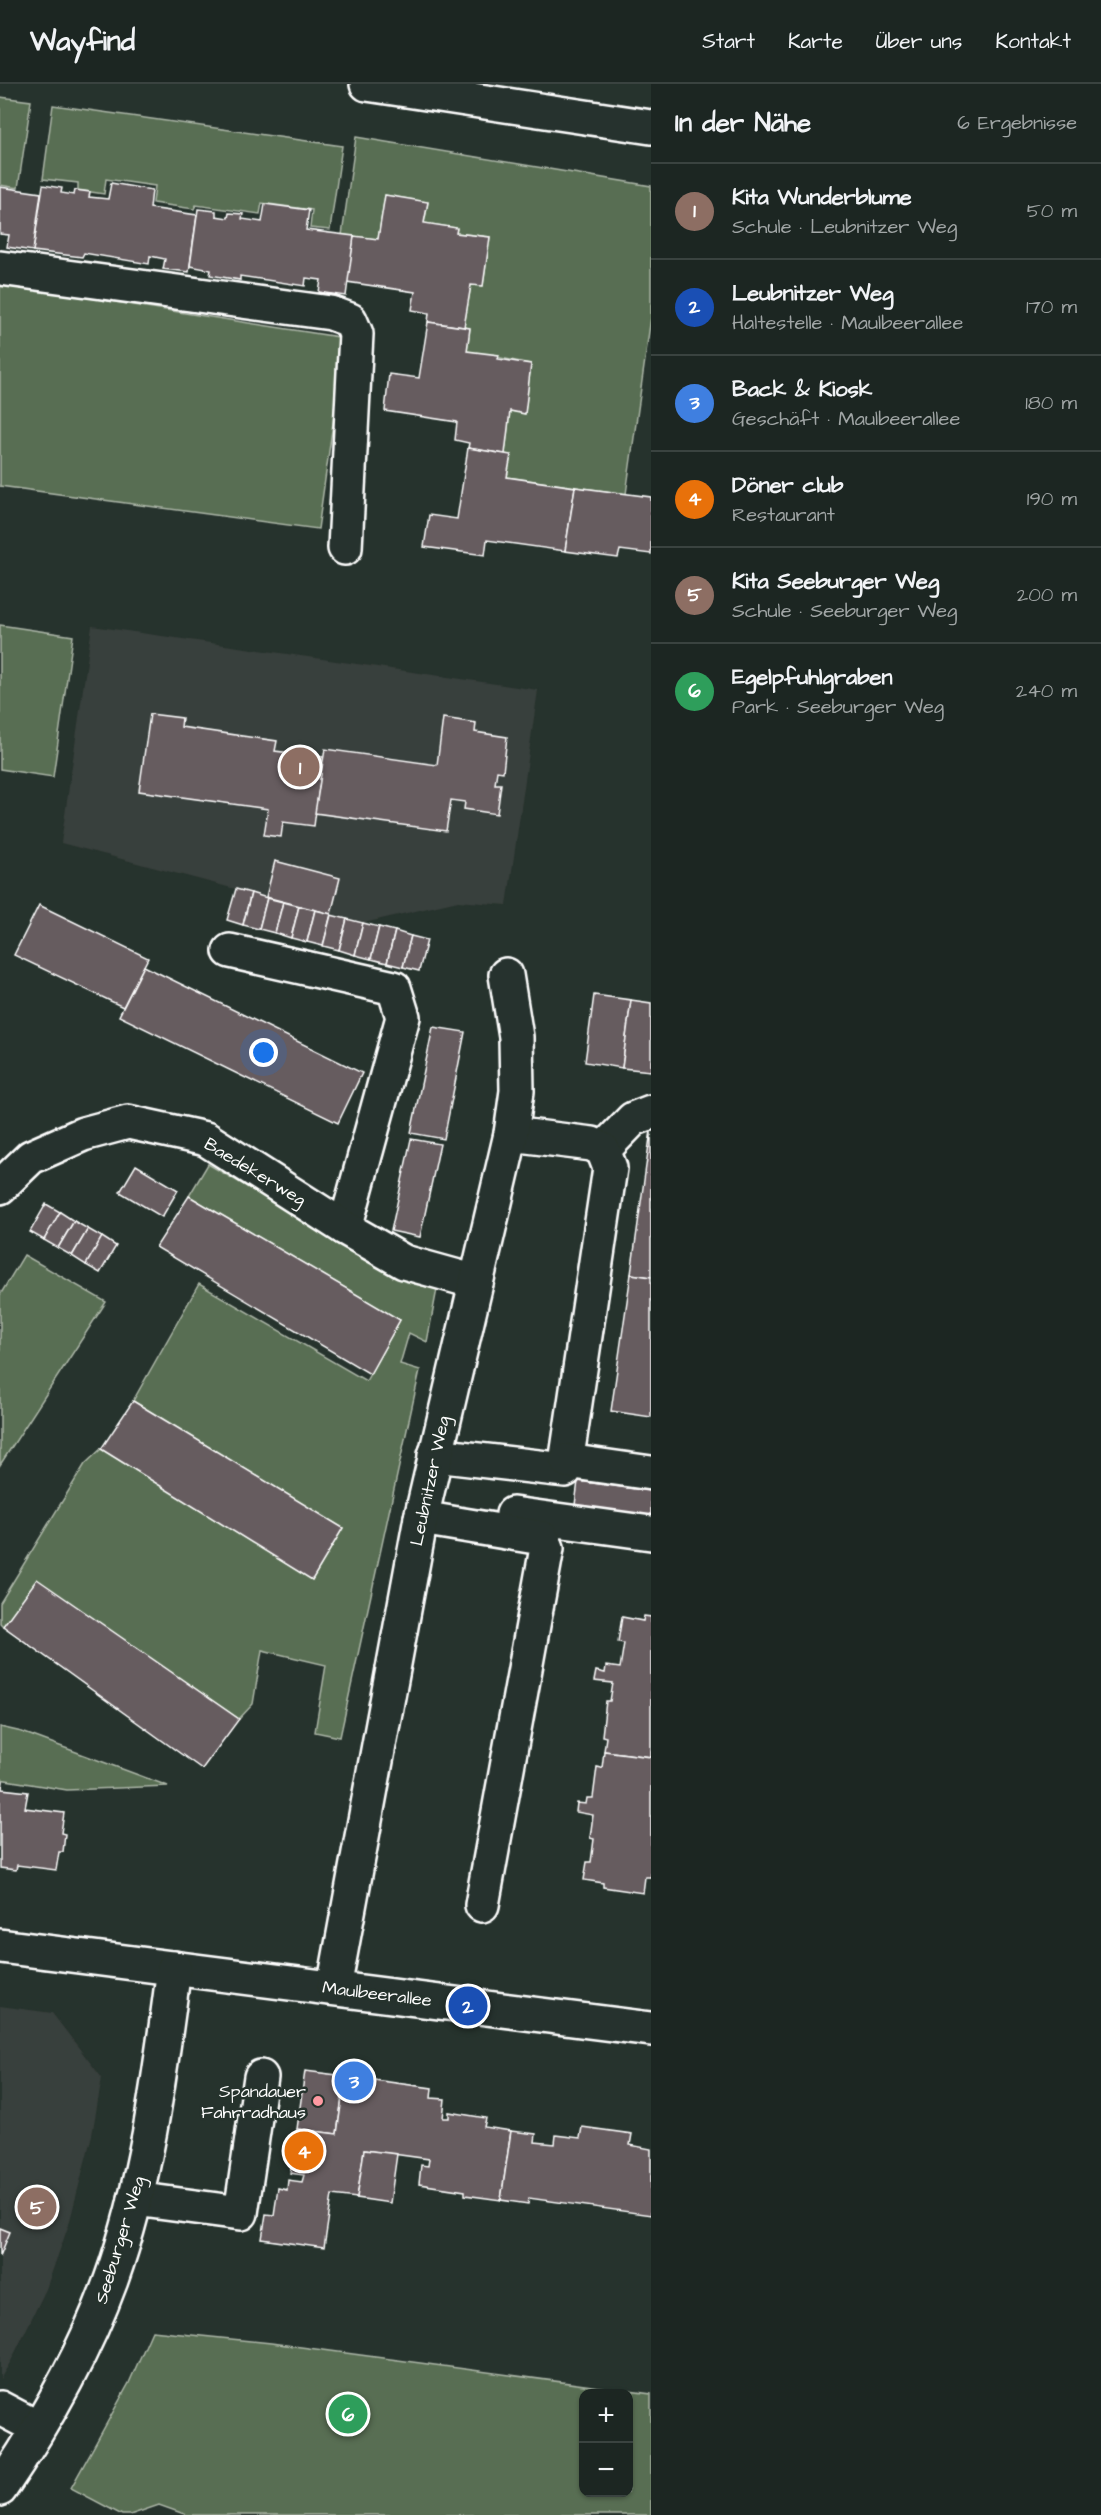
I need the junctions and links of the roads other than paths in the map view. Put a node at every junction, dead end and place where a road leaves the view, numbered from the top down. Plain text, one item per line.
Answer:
1 (367, 84) edge
2 (412, 87) edge
3 (651, 127) edge
4 (0, 267) edge
5 (345, 548) dead end
6 (230, 951) dead end
7 (506, 975) dead end
8 (651, 1112) edge
9 (511, 1134) junction
10 (603, 1150) junction
11 (0, 1187) edge
12 (345, 1228) junction
13 (476, 1282) junction
14 (435, 1455) junction
15 (567, 1461) junction
16 (651, 1473) edge
17 (423, 1509) junction
18 (651, 1533) edge
19 (482, 1905) dead end
20 (0, 1946) edge
21 (174, 1968) junction
22 (334, 1988) junction
23 (651, 2030) edge
24 (261, 2077) dead end
25 (135, 2199) junction
26 (0, 2408) edge
27 (38, 2428) junction
28 (0, 2489) edge

1 - 2 street
2 - 3 street
4 - 5 street
6 - 12 street
7 - 9 street, Leubnitzer Weg
8 - 10 street
9 - 10 street
9 - 13 street, Leubnitzer Weg
10 - 15 street
11 - 12 street, Baedekerweg
12 - 13 street, Baedekerweg
13 - 14 street, Leubnitzer Weg
14 - 15 street
14 - 17 street, Leubnitzer Weg
15 - 16 street
17 - 18 street
17 - 19 street
17 - 22 street, Leubnitzer Weg
20 - 21 street, Maulbeerallee
21 - 22 street, Maulbeerallee
21 - 25 street, Seeburger Weg
22 - 23 street, Maulbeerallee
24 - 25 street
25 - 27 street, Seeburger Weg
26 - 27 street
27 - 28 street, Seeburger Weg

